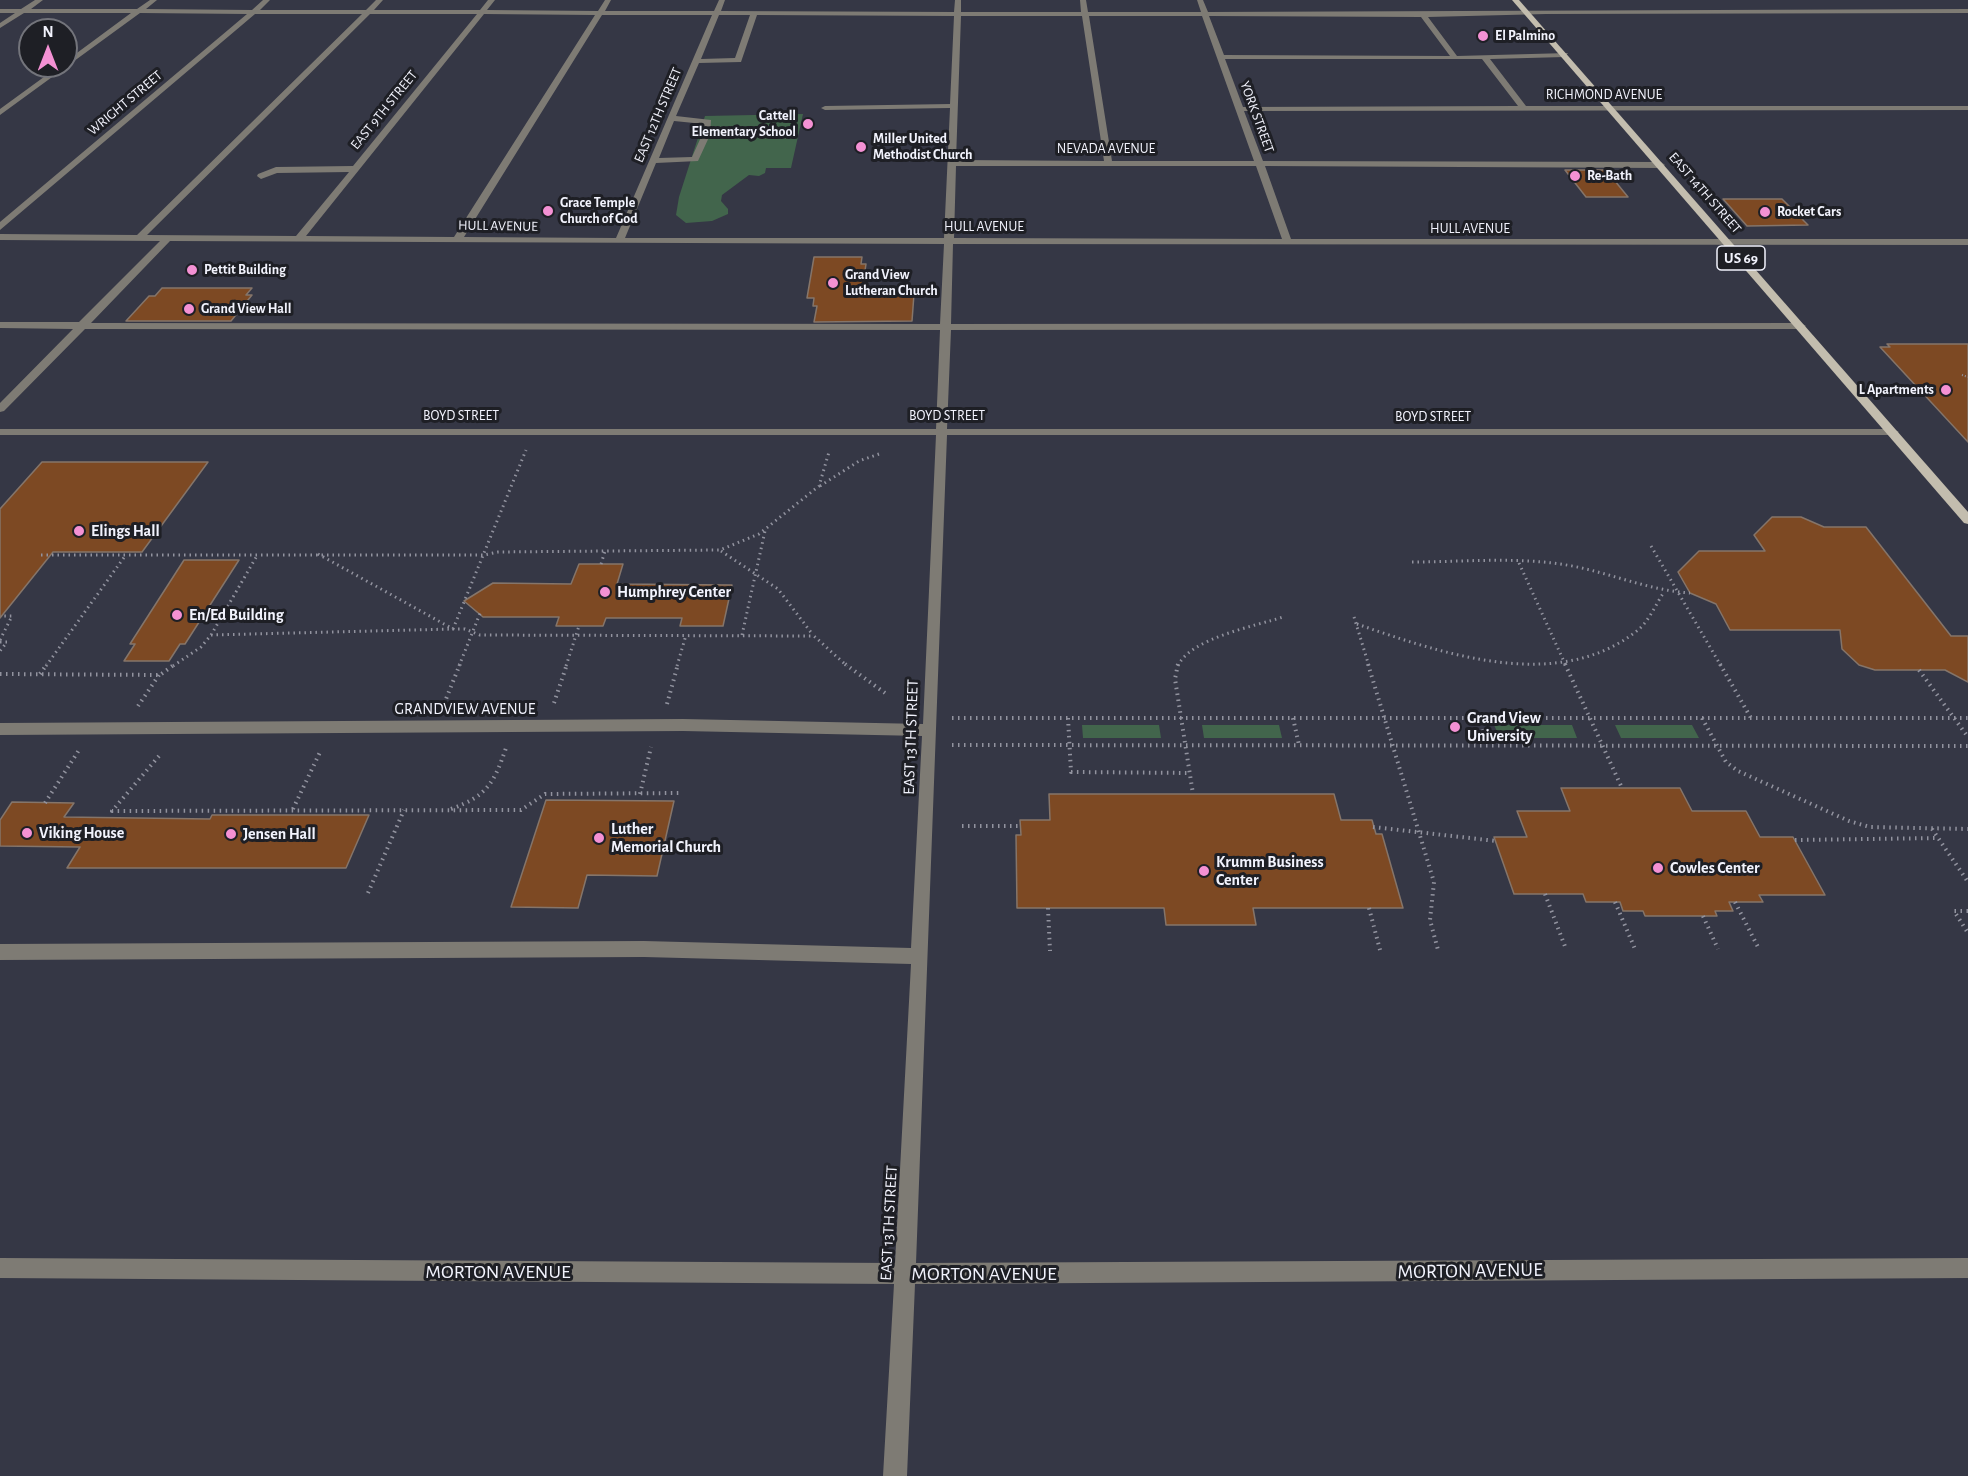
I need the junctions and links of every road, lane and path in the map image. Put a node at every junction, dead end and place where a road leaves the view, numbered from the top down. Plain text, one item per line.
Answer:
1 (40, 0) edge
2 (154, 0) edge
3 (267, 0) edge
4 (380, 0) edge
5 (492, 0) edge
6 (608, 0) edge
7 (722, 0) edge
8 (1083, 0) edge
9 (1200, 0) edge
10 (1515, 0) edge
11 (958, 7) edge
12 (0, 11) edge
13 (23, 11) junction
14 (139, 11) junction
15 (254, 11) junction
16 (369, 11) junction
17 (482, 12) junction
18 (1967, 12) edge
19 (599, 13) junction
20 (1526, 13) junction
21 (716, 14) junction
22 (754, 14) junction
23 (1084, 14) junction
24 (1206, 15) junction
25 (1423, 15) junction
26 (0, 26) edge
27 (1565, 55) junction
28 (78, 56) edge
29 (1221, 57) junction
30 (1455, 58) junction
31 (1485, 58) junction
32 (696, 61) junction
33 (47, 78) edge
34 (954, 106) junction
35 (825, 108) dead end
36 (1612, 108) junction
37 (1968, 108) edge
38 (1240, 109) junction
39 (1524, 109) junction
40 (0, 113) edge
41 (672, 118) junction
42 (654, 160) junction
43 (1108, 162) junction
44 (952, 163) junction
45 (1260, 165) junction
46 (1661, 165) junction
47 (356, 169) junction
48 (261, 176) dead end
49 (0, 227) edge
50 (0, 237) edge
51 (140, 237) junction
52 (169, 237) junction
53 (458, 239) junction
54 (298, 240) junction
55 (949, 240) junction
56 (620, 242) junction
57 (1728, 242) junction
58 (1968, 242) edge
59 (1288, 243) junction
60 (0, 325) edge
61 (82, 326) junction
62 (1801, 327) junction
63 (945, 328) junction
64 (1962, 375) dead end
65 (1968, 377) edge
66 (0, 409) edge
67 (534, 431) junction
68 (832, 431) junction
69 (941, 431) junction
70 (0, 432) edge
71 (1893, 432) junction
72 (884, 452) dead end
73 (819, 486) junction
74 (1967, 520) edge
75 (765, 530) junction
76 (1651, 546) dead end
77 (720, 550) junction
78 (605, 551) junction
79 (258, 554) junction
80 (318, 554) junction
81 (41, 555) dead end
82 (484, 555) junction
83 (125, 556) junction
84 (1412, 562) dead end
85 (1519, 563) junction
86 (601, 564) dead end
87 (756, 574) junction
88 (1664, 592) junction
89 (1678, 593) junction
90 (1690, 593) dead end
91 (481, 611) dead end
92 (2, 616) dead end
93 (1283, 617) dead end
94 (1354, 617) dead end
95 (1356, 624) junction
96 (579, 626) dead end
97 (453, 628) junction
98 (472, 633) junction
99 (211, 635) junction
100 (576, 635) junction
101 (686, 635) junction
102 (742, 635) junction
103 (814, 636) junction
104 (0, 641) edge
105 (0, 651) edge
106 (1564, 661) junction
107 (1919, 670) dead end
108 (0, 674) edge
109 (40, 674) junction
110 (160, 675) junction
111 (885, 693) dead end
112 (1068, 718) junction
113 (1181, 718) junction
114 (1293, 718) junction
115 (1385, 718) junction
116 (1478, 718) junction
117 (1591, 718) junction
118 (1702, 718) junction
119 (1751, 718) junction
120 (1954, 718) junction
121 (1968, 718) edge
122 (659, 725) junction
123 (546, 726) junction
124 (435, 727) junction
125 (512, 727) junction
126 (93, 728) junction
127 (123, 728) junction
128 (332, 728) junction
129 (0, 729) edge
130 (930, 731) junction
131 (1968, 737) edge
132 (1069, 745) junction
133 (1185, 745) junction
134 (1299, 745) junction
135 (1394, 746) junction
136 (1488, 746) junction
137 (1603, 746) junction
138 (1717, 746) junction
139 (1968, 746) edge
140 (159, 756) dead end
141 (1190, 772) junction
142 (1622, 788) dead end
143 (679, 793) dead end
144 (640, 794) junction
145 (1193, 794) dead end
146 (45, 802) dead end
147 (293, 809) junction
148 (404, 810) junction
149 (447, 810) junction
150 (962, 826) dead end
151 (1020, 826) dead end
152 (1373, 826) dead end
153 (1932, 829) junction
154 (1968, 829) edge
155 (1419, 830) junction
156 (1938, 838) junction
157 (1795, 840) dead end
158 (1496, 841) dead end
159 (1968, 882) edge
160 (368, 893) dead end
161 (1545, 894) dead end
162 (1614, 903) dead end
163 (1736, 903) dead end
164 (1048, 908) dead end
165 (1369, 908) dead end
166 (1968, 911) edge
167 (1702, 916) dead end
168 (1968, 933) edge
169 (1566, 949) dead end
170 (1635, 949) dead end
171 (1718, 949) dead end
172 (1759, 949) dead end
173 (1380, 950) dead end
174 (1438, 950) dead end
175 (1050, 951) dead end
176 (0, 952) edge
177 (919, 956) junction
178 (0, 1268) edge
179 (1968, 1268) edge
180 (904, 1274) junction
181 (894, 1476) edge

1 - 13 street
2 - 14 street
3 - 15 street, WRIGHT STREET
4 - 16 street
5 - 17 street, EAST 9TH STREET
6 - 19 street
7 - 21 street, EAST 12TH STREET
8 - 23 street
9 - 24 street, YORK STREET
10 - 20 main road, EAST 14TH STREET / US 69
11 - 22 street
11 - 23 street
11 - 34 street, EAST 13TH STREET
12 - 13 street
13 - 14 street
13 - 26 street
14 - 15 street
14 - 28 street
15 - 16 street
15 - 49 street, WRIGHT STREET
16 - 17 street
16 - 51 street
17 - 19 street
17 - 47 street, EAST 9TH STREET
18 - 20 street
19 - 21 street
19 - 53 street
20 - 25 street
20 - 27 main road, EAST 14TH STREET / US 69
21 - 22 street
21 - 32 street, EAST 12TH STREET
22 - 32 street
23 - 24 street
23 - 43 street
24 - 25 street
24 - 29 street, YORK STREET
25 - 30 street
27 - 31 street
27 - 36 main road, EAST 14TH STREET / US 69
29 - 30 street
29 - 38 street, YORK STREET
30 - 31 street
31 - 39 street
32 - 41 street, EAST 12TH STREET
33 - 40 street
34 - 35 street
34 - 44 street, EAST 13TH STREET
36 - 37 street, RICHMOND AVENUE
36 - 39 street, RICHMOND AVENUE
36 - 46 main road, EAST 14TH STREET / US 69
38 - 39 street, RICHMOND AVENUE
38 - 45 street, YORK STREET
41 - 42 street, EAST 12TH STREET
41 - 42 street
42 - 56 street, EAST 12TH STREET
43 - 44 street, NEVADA AVENUE
43 - 45 street, NEVADA AVENUE
44 - 55 street, EAST 13TH STREET
45 - 46 street, NEVADA AVENUE
45 - 59 street, YORK STREET
46 - 57 main road, EAST 14TH STREET / US 69
47 - 48 street
47 - 54 street, EAST 9TH STREET
50 - 51 street, HULL AVENUE
51 - 52 street, HULL AVENUE
52 - 54 street, HULL AVENUE
52 - 61 street
53 - 54 street, HULL AVENUE
53 - 56 street, HULL AVENUE
55 - 56 street, HULL AVENUE
55 - 59 street, HULL AVENUE
55 - 63 street, EAST 13TH STREET
57 - 58 street, HULL AVENUE
57 - 59 street, HULL AVENUE
57 - 62 main road, EAST 14TH STREET / US 69
60 - 61 street
61 - 63 street
61 - 66 street
62 - 63 street
62 - 71 main road, EAST 14TH STREET / US 69
63 - 69 street, EAST 13TH STREET
64 - 65 path
67 - 68 street, BOYD STREET
67 - 70 street, BOYD STREET
67 - 82 path
68 - 69 street, BOYD STREET
68 - 73 path
69 - 71 street, BOYD STREET
69 - 130 street, EAST 13TH STREET
71 - 74 main road, EAST 14TH STREET / US 69
72 - 73 path
73 - 75 path
75 - 77 path
75 - 87 path
76 - 89 path
77 - 78 path
77 - 87 path
78 - 82 path
78 - 86 path
79 - 80 path
79 - 83 path
79 - 99 path
80 - 82 path
80 - 97 path
81 - 83 path
82 - 97 path
83 - 109 path
84 - 85 path
85 - 88 path
85 - 106 path
87 - 102 path
87 - 103 path
88 - 89 path
88 - 106 path
89 - 90 path
89 - 119 path
91 - 98 path
92 - 104 path
93 - 113 path
94 - 95 path
95 - 106 path
95 - 115 path
96 - 100 path
97 - 98 path
97 - 99 path
98 - 100 path
98 - 124 path
99 - 110 path
100 - 101 path
100 - 123 path
101 - 102 path
101 - 122 path
102 - 103 path
103 - 111 path
104 - 105 path
106 - 117 path
107 - 120 path
108 - 109 path
109 - 110 path
110 - 127 path
112 - 113 path
112 - 130 path
112 - 132 path
113 - 114 path
113 - 133 path
114 - 115 path
114 - 134 path
115 - 116 path
115 - 135 path
116 - 117 path
116 - 136 path
117 - 118 path
117 - 137 path
118 - 119 path
118 - 138 path
119 - 120 path
120 - 121 path
120 - 131 path
122 - 123 street, GRANDVIEW AVENUE
122 - 130 street, GRANDVIEW AVENUE
122 - 144 path
123 - 125 street, GRANDVIEW AVENUE
124 - 125 street, GRANDVIEW AVENUE
124 - 128 street, GRANDVIEW AVENUE
125 - 149 path
126 - 127 street, GRANDVIEW AVENUE
126 - 129 street, GRANDVIEW AVENUE
126 - 146 path
127 - 128 street, GRANDVIEW AVENUE
128 - 147 path
130 - 132 path
130 - 177 street, EAST 13TH STREET
132 - 133 path
132 - 141 path
133 - 134 path
133 - 141 path
134 - 135 path
135 - 136 path
135 - 155 path
136 - 137 path
137 - 138 path
137 - 142 path
138 - 139 path
138 - 153 path
140 - 147 path
141 - 145 path
143 - 144 path
144 - 149 path
147 - 148 path
148 - 149 path
148 - 160 path
150 - 151 path
152 - 155 path
153 - 154 path
153 - 156 path
155 - 158 path
155 - 174 path
156 - 157 path
156 - 159 path
161 - 169 path
162 - 170 path
163 - 172 path
164 - 175 path
165 - 173 path
166 - 168 path
167 - 171 path
176 - 177 street
177 - 180 street, EAST 13TH STREET
178 - 180 street, MORTON AVENUE
179 - 180 street, MORTON AVENUE
180 - 181 street, EAST 13TH STREET

